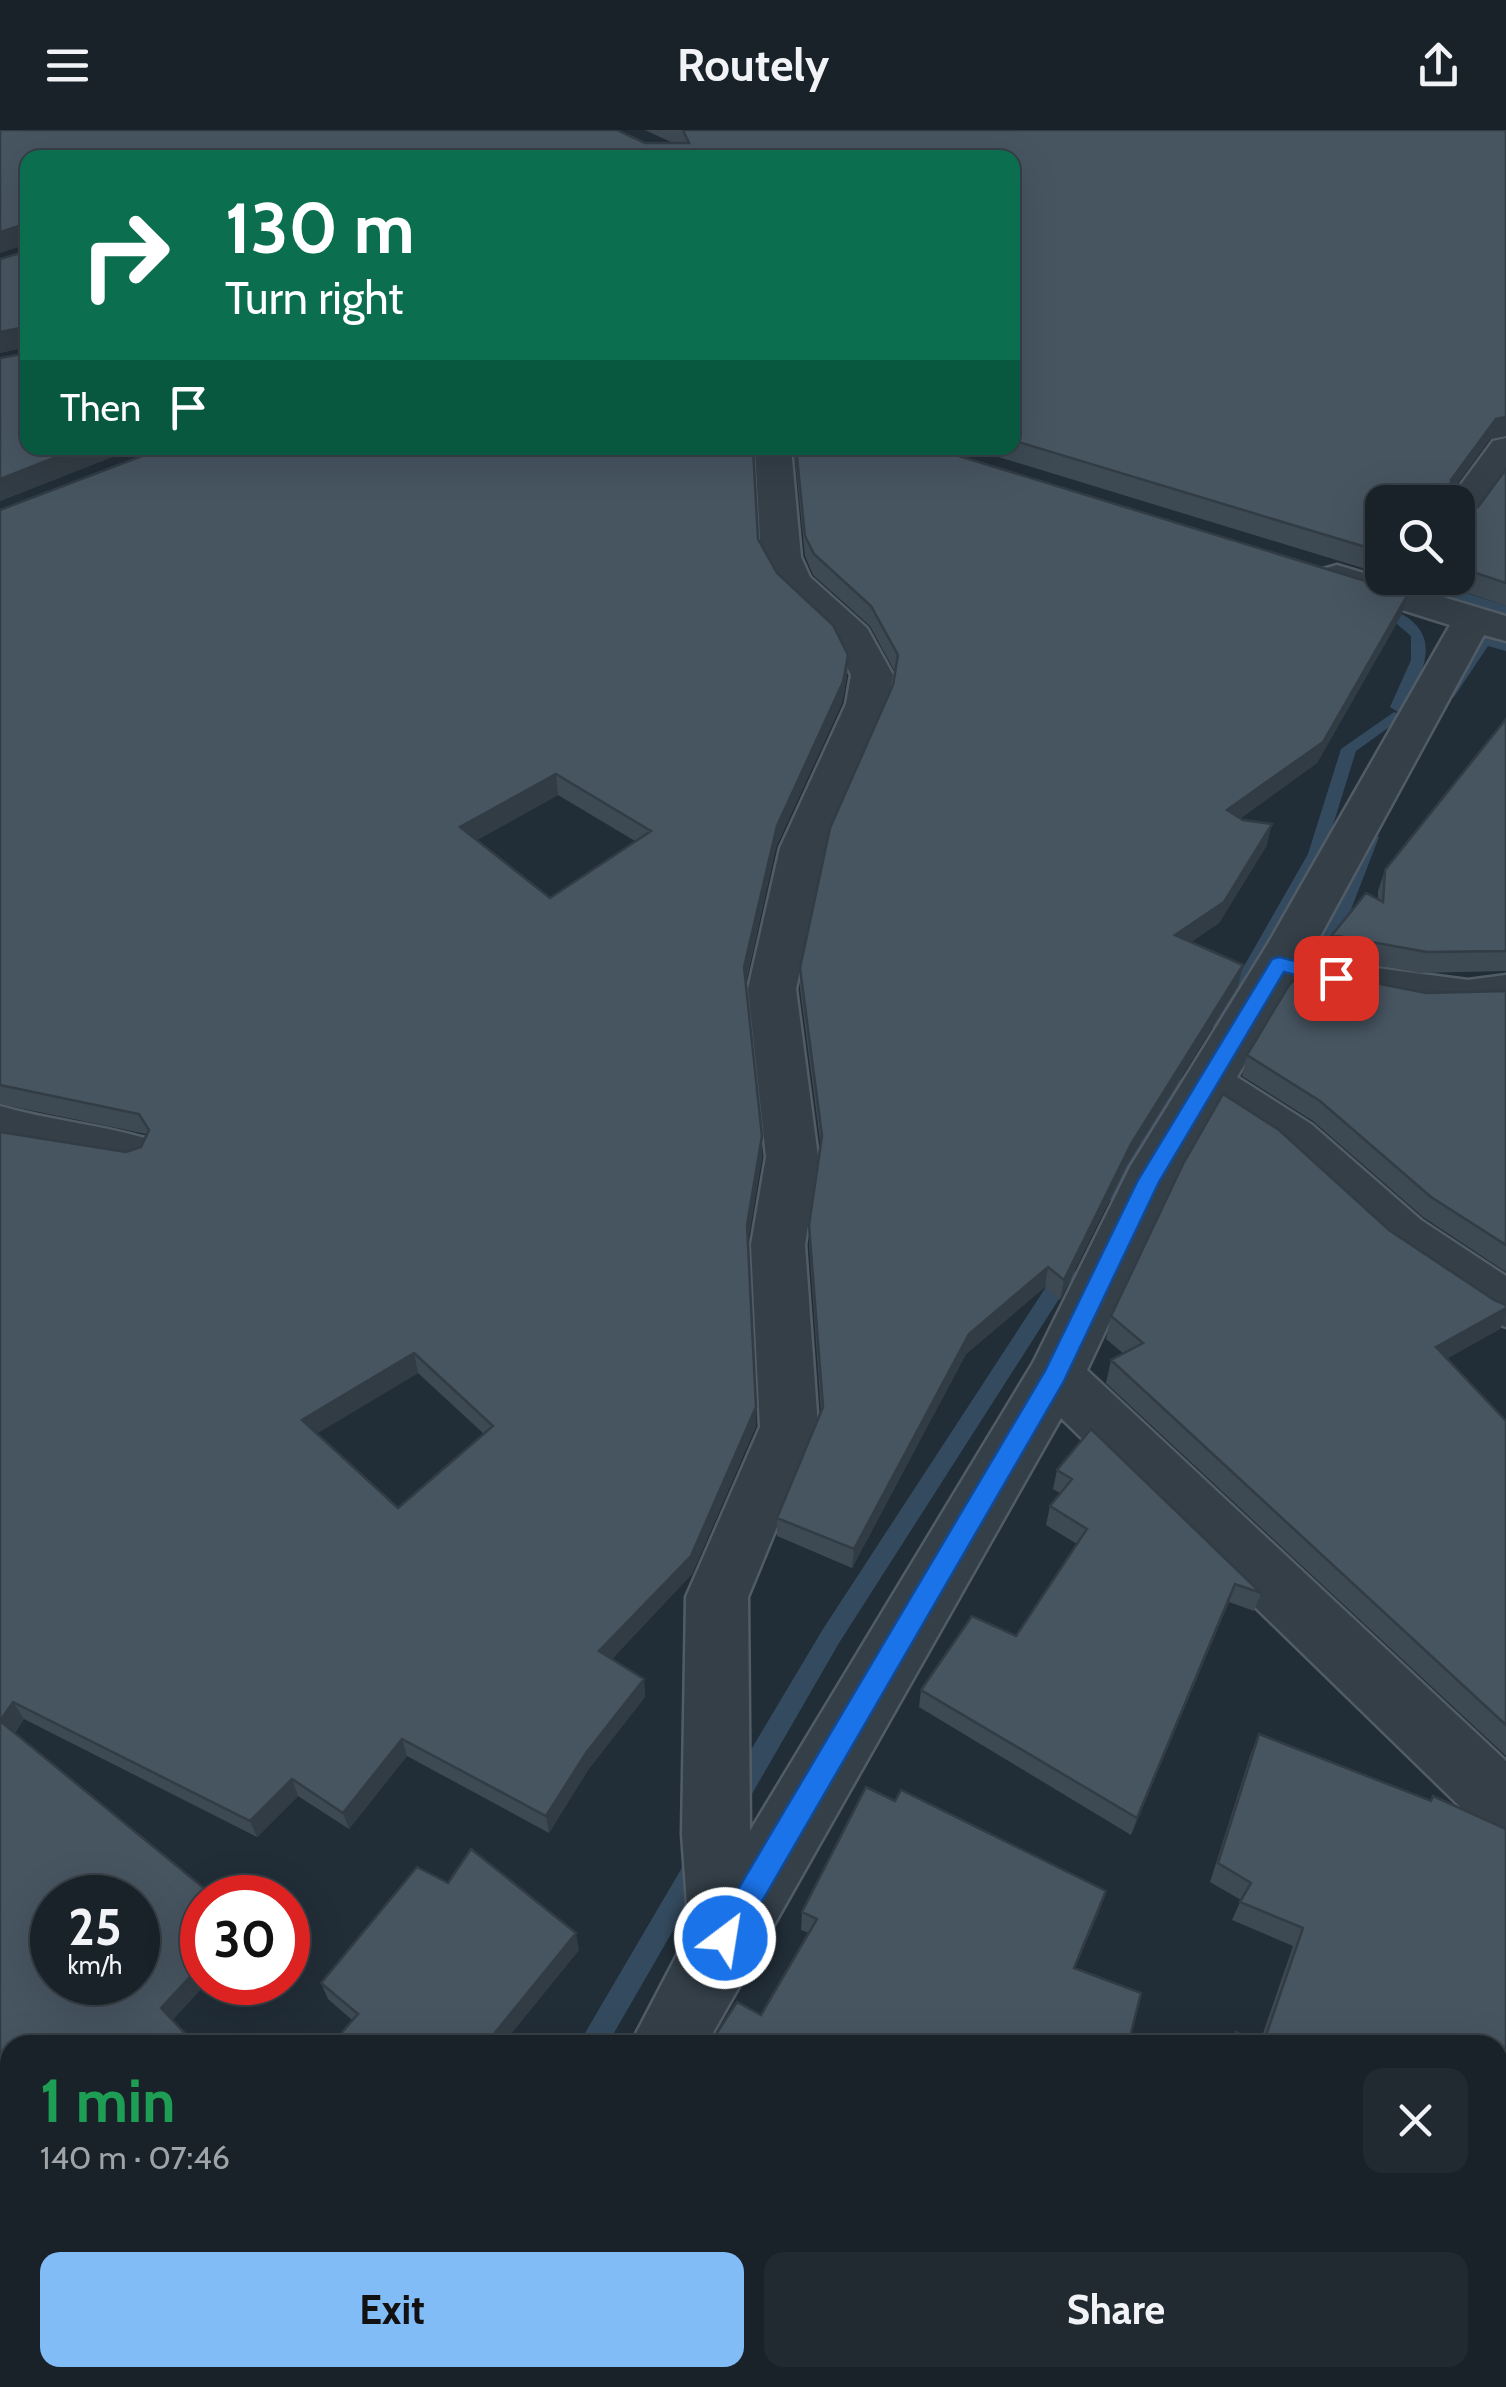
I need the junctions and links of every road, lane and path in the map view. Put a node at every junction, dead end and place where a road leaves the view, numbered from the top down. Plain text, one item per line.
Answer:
1 (1506, 450) edge
2 (774, 455) edge
3 (1475, 492) edge
4 (1308, 567) edge
5 (1454, 607) edge
6 (1279, 964) junction
7 (1506, 992) edge
8 (1206, 1081) junction
9 (0, 1124) edge
10 (126, 1152) edge
11 (1506, 1305) edge
12 (1054, 1376) junction
13 (1506, 1806) edge
14 (725, 1938) junction
15 (672, 2035) edge

1 - 3 street
2 - 14 street
4 - 5 street
5 - 6 street
6 - 7 street
6 - 8 street
8 - 11 street
8 - 12 street
9 - 10 street
12 - 13 street
12 - 14 street
14 - 15 street

